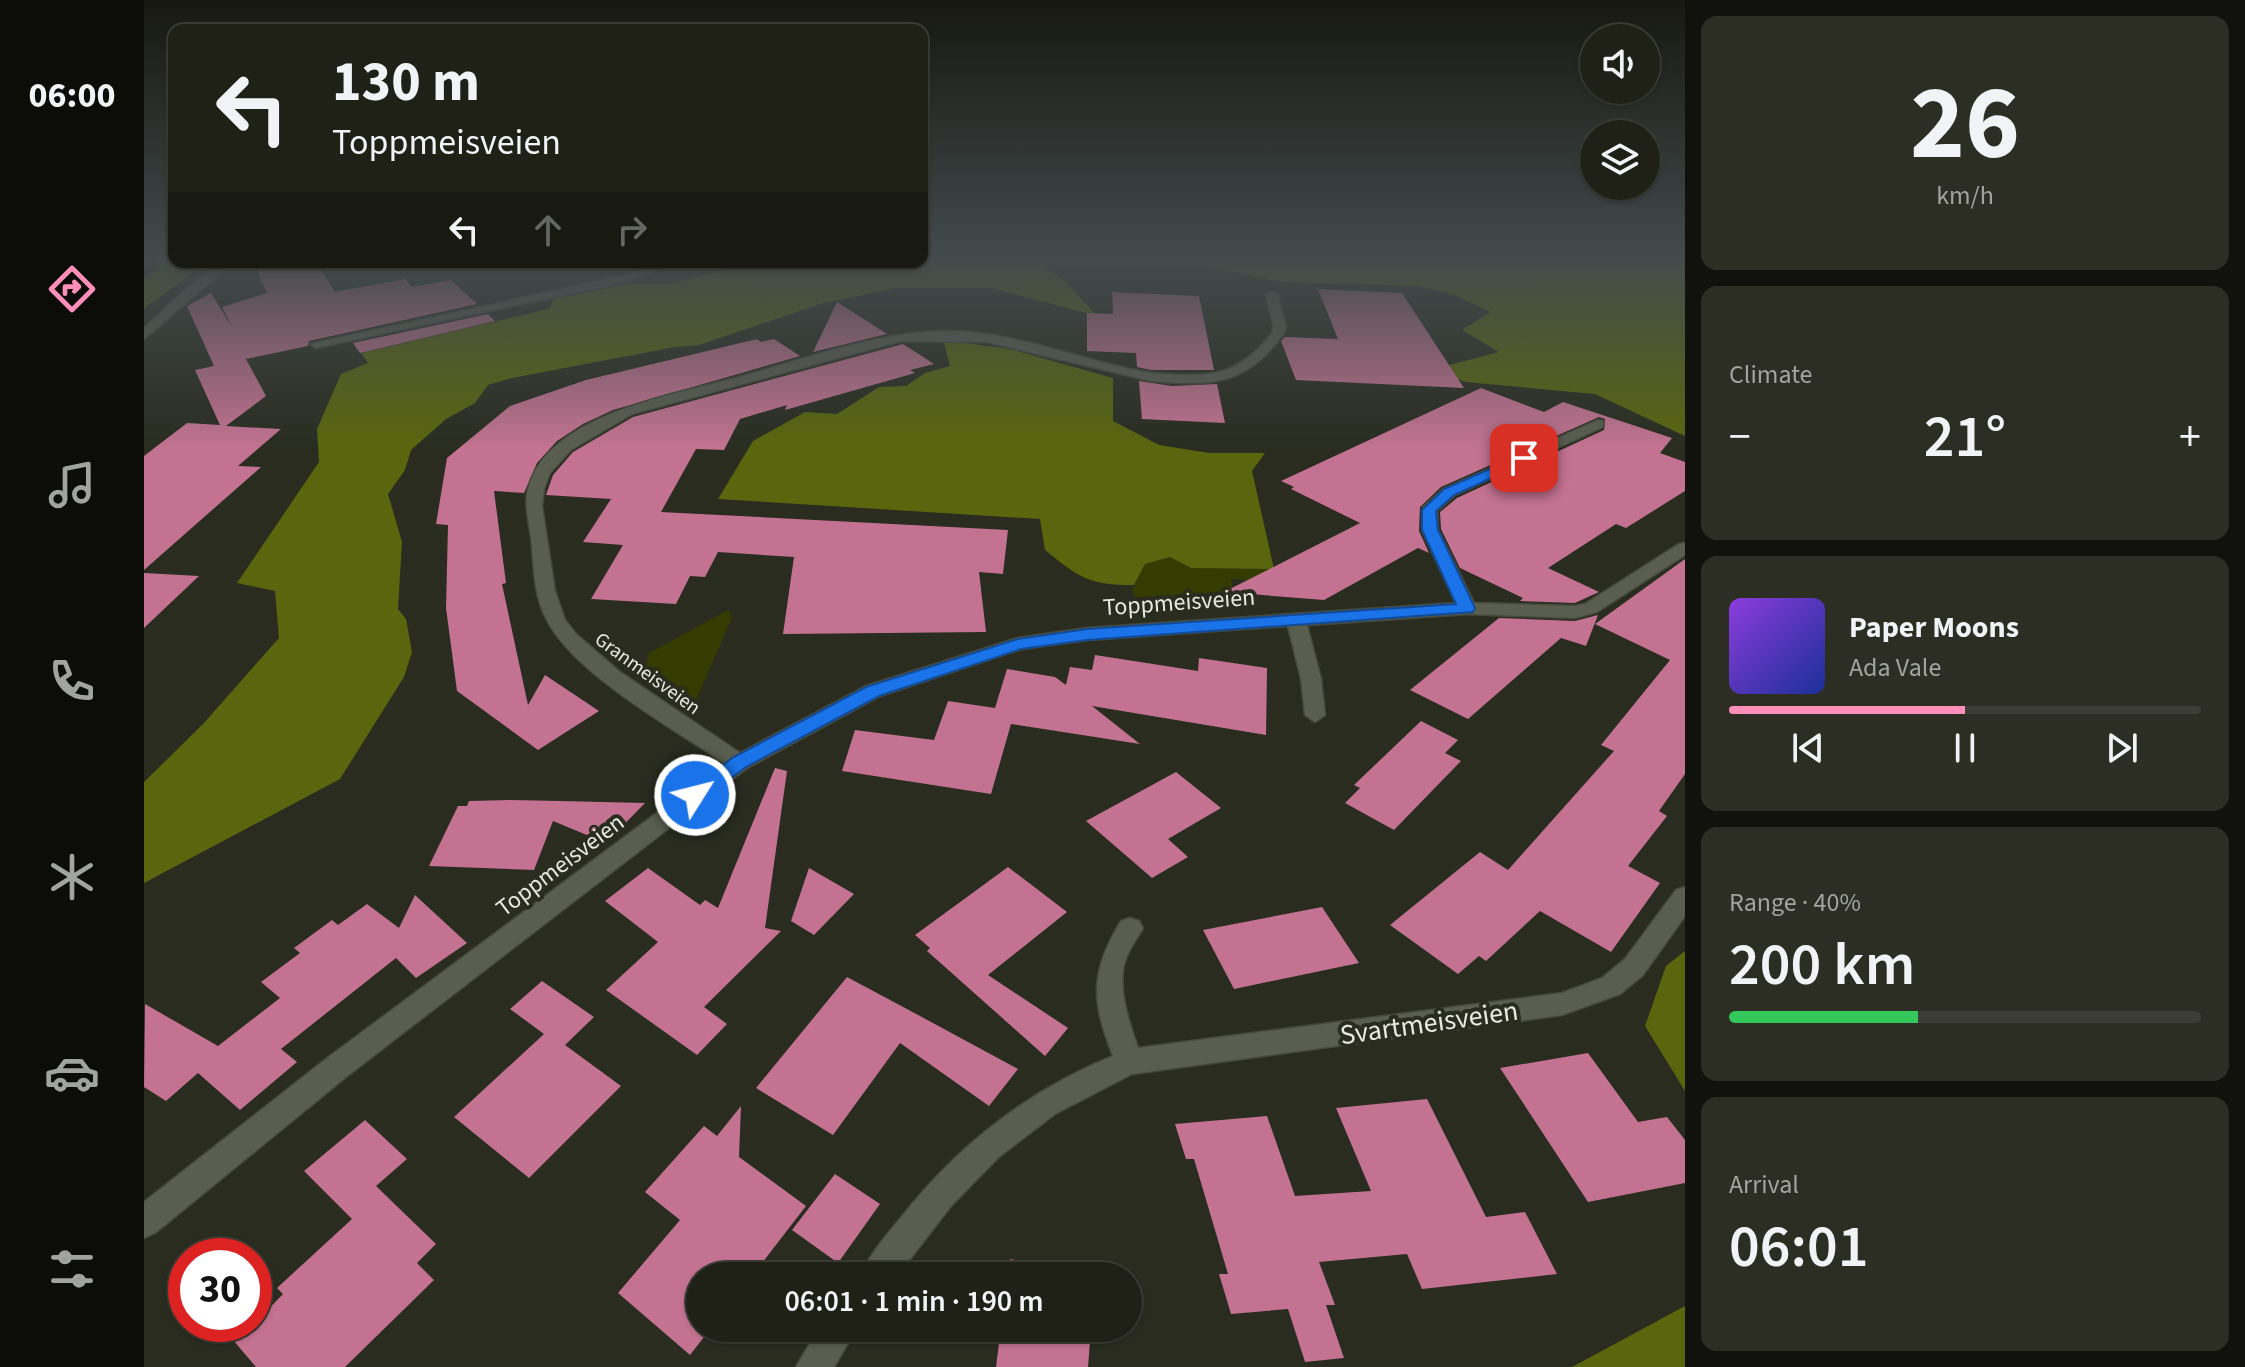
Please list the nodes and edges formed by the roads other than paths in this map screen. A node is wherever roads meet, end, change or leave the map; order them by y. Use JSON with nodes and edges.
{"nodes":[{"id":1,"x":422,"y":322,"type":"edge"},
{"id":2,"x":1278,"y":322,"type":"edge"},
{"id":3,"x":316,"y":344,"type":"dead end"},
{"id":4,"x":1598,"y":424,"type":"dead end"},
{"id":5,"x":1685,"y":548,"type":"edge"},
{"id":6,"x":1467,"y":608,"type":"junction"},
{"id":7,"x":1296,"y":619,"type":"junction"},
{"id":8,"x":1315,"y":715,"type":"dead end"},
{"id":9,"x":739,"y":763,"type":"junction"},
{"id":10,"x":1685,"y":897,"type":"edge"},
{"id":11,"x":1130,"y":928,"type":"dead end"},
{"id":12,"x":1130,"y":1062,"type":"junction"},
{"id":13,"x":144,"y":1222,"type":"edge"},
{"id":14,"x":887,"y":1262,"type":"edge"},
{"id":15,"x":830,"y":1342,"type":"edge"},
{"id":16,"x":813,"y":1367,"type":"edge"}],
"edges":[{"from":1,"to":3,"type":"street"},
{"from":2,"to":9,"type":"street","name":"Granmeisveien"},
{"from":4,"to":6,"type":"street"},
{"from":5,"to":6,"type":"street","name":"Toppmeisveien"},
{"from":6,"to":7,"type":"street","name":"Toppmeisveien"},
{"from":7,"to":8,"type":"street"},
{"from":7,"to":9,"type":"street","name":"Toppmeisveien"},
{"from":9,"to":13,"type":"street","name":"Toppmeisveien"},
{"from":10,"to":12,"type":"street","name":"Svartmeisveien"},
{"from":11,"to":12,"type":"street"},
{"from":12,"to":14,"type":"street","name":"Svartmeisveien"},
{"from":15,"to":16,"type":"street"}]}
